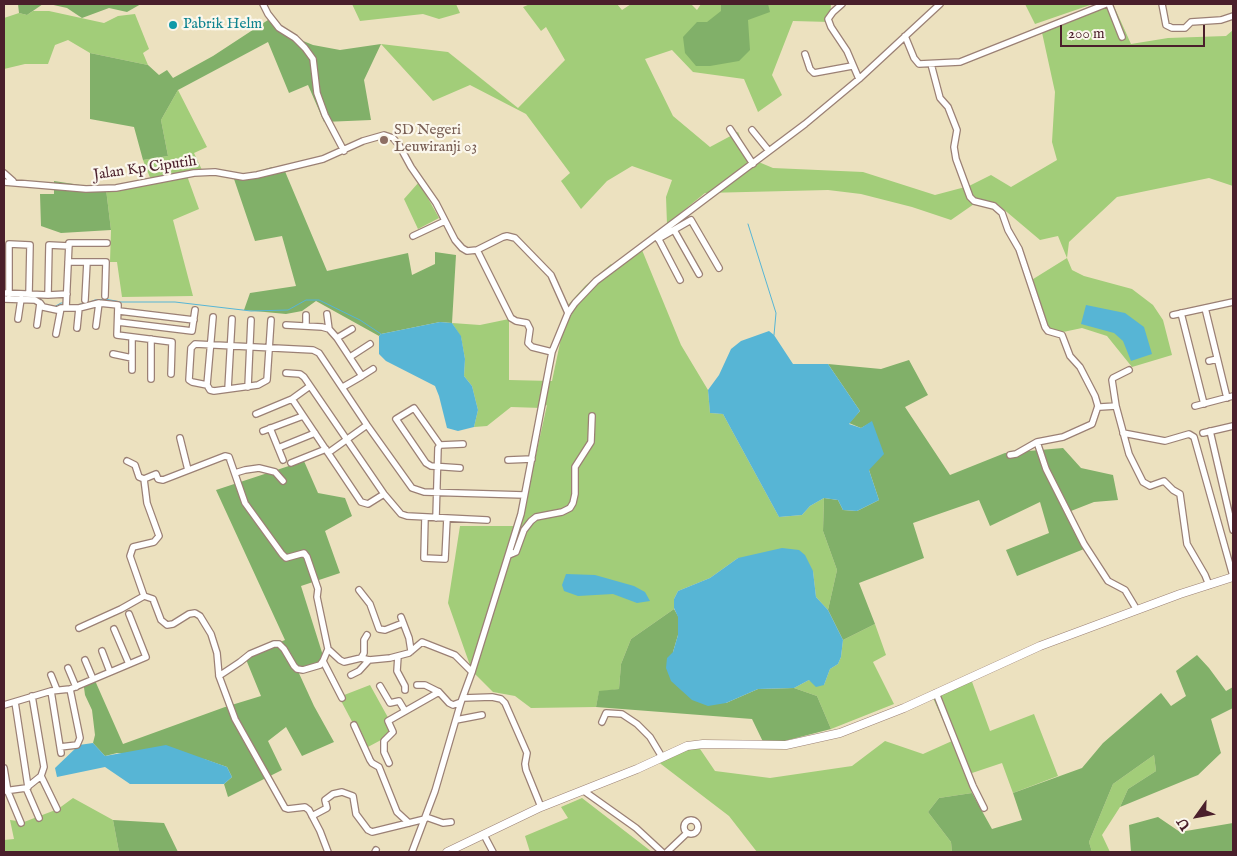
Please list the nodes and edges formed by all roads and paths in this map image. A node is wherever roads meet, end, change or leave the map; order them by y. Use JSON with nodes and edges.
{"nodes":[{"id":1,"x":264,"y":4,"type":"edge"},
{"id":2,"x":842,"y":4,"type":"edge"},
{"id":3,"x":940,"y":4,"type":"edge"},
{"id":4,"x":1108,"y":4,"type":"edge"},
{"id":5,"x":1162,"y":4,"type":"edge"},
{"id":6,"x":1233,"y":16,"type":"edge"},
{"id":7,"x":905,"y":36,"type":"junction"},
{"id":8,"x":1122,"y":36,"type":"dead end"},
{"id":9,"x":805,"y":54,"type":"dead end"},
{"id":10,"x":930,"y":64,"type":"junction"},
{"id":11,"x":852,"y":66,"type":"junction"},
{"id":12,"x":859,"y":79,"type":"junction"},
{"id":13,"x":730,"y":130,"type":"dead end"},
{"id":14,"x":752,"y":130,"type":"dead end"},
{"id":15,"x":344,"y":150,"type":"junction"},
{"id":16,"x":769,"y":151,"type":"junction"},
{"id":17,"x":753,"y":164,"type":"junction"},
{"id":18,"x":4,"y":173,"type":"edge"},
{"id":19,"x":13,"y":181,"type":"junction"},
{"id":20,"x":4,"y":182,"type":"edge"},
{"id":21,"x":445,"y":221,"type":"junction"},
{"id":22,"x":674,"y":230,"type":"junction"},
{"id":23,"x":413,"y":236,"type":"dead end"},
{"id":24,"x":658,"y":237,"type":"junction"},
{"id":25,"x":106,"y":242,"type":"dead end"},
{"id":26,"x":69,"y":246,"type":"junction"},
{"id":27,"x":477,"y":250,"type":"junction"},
{"id":28,"x":68,"y":262,"type":"junction"},
{"id":29,"x":87,"y":262,"type":"junction"},
{"id":30,"x":719,"y":268,"type":"dead end"},
{"id":31,"x":699,"y":274,"type":"dead end"},
{"id":32,"x":680,"y":280,"type":"dead end"},
{"id":33,"x":7,"y":293,"type":"edge"},
{"id":34,"x":29,"y":294,"type":"junction"},
{"id":35,"x":67,"y":294,"type":"junction"},
{"id":36,"x":48,"y":295,"type":"junction"},
{"id":37,"x":105,"y":296,"type":"dead end"},
{"id":38,"x":4,"y":299,"type":"edge"},
{"id":39,"x":21,"y":299,"type":"junction"},
{"id":40,"x":85,"y":300,"type":"dead end"},
{"id":41,"x":99,"y":302,"type":"junction"},
{"id":42,"x":1233,"y":302,"type":"edge"},
{"id":43,"x":40,"y":303,"type":"junction"},
{"id":44,"x":64,"y":306,"type":"junction"},
{"id":45,"x":79,"y":308,"type":"junction"},
{"id":46,"x":1205,"y":308,"type":"junction"},
{"id":47,"x":195,"y":310,"type":"dead end"},
{"id":48,"x":119,"y":311,"type":"junction"},
{"id":49,"x":327,"y":314,"type":"dead end"},
{"id":50,"x":568,"y":314,"type":"junction"},
{"id":51,"x":1181,"y":314,"type":"junction"},
{"id":52,"x":306,"y":315,"type":"dead end"},
{"id":53,"x":1173,"y":316,"type":"dead end"},
{"id":54,"x":212,"y":318,"type":"dead end"},
{"id":55,"x":18,"y":319,"type":"dead end"},
{"id":56,"x":232,"y":319,"type":"dead end"},
{"id":57,"x":194,"y":320,"type":"junction"},
{"id":58,"x":251,"y":320,"type":"dead end"},
{"id":59,"x":271,"y":320,"type":"dead end"},
{"id":60,"x":118,"y":322,"type":"junction"},
{"id":61,"x":37,"y":325,"type":"dead end"},
{"id":62,"x":286,"y":325,"type":"dead end"},
{"id":63,"x":96,"y":326,"type":"dead end"},
{"id":64,"x":306,"y":326,"type":"junction"},
{"id":65,"x":77,"y":328,"type":"dead end"},
{"id":66,"x":329,"y":329,"type":"junction"},
{"id":67,"x":352,"y":329,"type":"dead end"},
{"id":68,"x":56,"y":334,"type":"dead end"},
{"id":69,"x":132,"y":337,"type":"junction"},
{"id":70,"x":337,"y":338,"type":"junction"},
{"id":71,"x":151,"y":339,"type":"junction"},
{"id":72,"x":210,"y":344,"type":"junction"},
{"id":73,"x":370,"y":344,"type":"dead end"},
{"id":74,"x":230,"y":346,"type":"junction"},
{"id":75,"x":249,"y":347,"type":"junction"},
{"id":76,"x":269,"y":347,"type":"junction"},
{"id":77,"x":552,"y":352,"type":"junction"},
{"id":78,"x":113,"y":354,"type":"dead end"},
{"id":79,"x":350,"y":357,"type":"junction"},
{"id":80,"x":132,"y":358,"type":"junction"},
{"id":81,"x":1217,"y":359,"type":"junction"},
{"id":82,"x":1209,"y":361,"type":"dead end"},
{"id":83,"x":373,"y":369,"type":"dead end"},
{"id":84,"x":132,"y":370,"type":"dead end"},
{"id":85,"x":1129,"y":370,"type":"dead end"},
{"id":86,"x":286,"y":373,"type":"dead end"},
{"id":87,"x":171,"y":374,"type":"dead end"},
{"id":88,"x":362,"y":376,"type":"junction"},
{"id":89,"x":151,"y":379,"type":"dead end"},
{"id":90,"x":207,"y":384,"type":"junction"},
{"id":91,"x":310,"y":386,"type":"junction"},
{"id":92,"x":248,"y":387,"type":"junction"},
{"id":93,"x":343,"y":387,"type":"junction"},
{"id":94,"x":228,"y":389,"type":"junction"},
{"id":95,"x":1230,"y":397,"type":"edge"},
{"id":96,"x":292,"y":399,"type":"junction"},
{"id":97,"x":1204,"y":404,"type":"junction"},
{"id":98,"x":1098,"y":406,"type":"junction"},
{"id":99,"x":1116,"y":406,"type":"junction"},
{"id":100,"x":1195,"y":406,"type":"dead end"},
{"id":101,"x":256,"y":414,"type":"dead end"},
{"id":102,"x":303,"y":416,"type":"junction"},
{"id":103,"x":592,"y":416,"type":"dead end"},
{"id":104,"x":367,"y":425,"type":"junction"},
{"id":105,"x":1233,"y":426,"type":"edge"},
{"id":106,"x":270,"y":428,"type":"junction"},
{"id":107,"x":263,"y":431,"type":"dead end"},
{"id":108,"x":1210,"y":431,"type":"junction"},
{"id":109,"x":1203,"y":433,"type":"dead end"},
{"id":110,"x":315,"y":434,"type":"junction"},
{"id":111,"x":1124,"y":434,"type":"junction"},
{"id":112,"x":180,"y":438,"type":"dead end"},
{"id":113,"x":347,"y":440,"type":"junction"},
{"id":114,"x":1037,"y":442,"type":"junction"},
{"id":115,"x":463,"y":444,"type":"dead end"},
{"id":116,"x":440,"y":445,"type":"junction"},
{"id":117,"x":278,"y":448,"type":"junction"},
{"id":118,"x":327,"y":451,"type":"junction"},
{"id":119,"x":1010,"y":455,"type":"dead end"},
{"id":120,"x":532,"y":459,"type":"junction"},
{"id":121,"x":283,"y":460,"type":"dead end"},
{"id":122,"x":508,"y":460,"type":"dead end"},
{"id":123,"x":127,"y":462,"type":"dead end"},
{"id":124,"x":291,"y":464,"type":"dead end"},
{"id":125,"x":437,"y":466,"type":"junction"},
{"id":126,"x":460,"y":468,"type":"dead end"},
{"id":127,"x":188,"y":470,"type":"junction"},
{"id":128,"x":235,"y":474,"type":"junction"},
{"id":129,"x":144,"y":479,"type":"junction"},
{"id":130,"x":283,"y":481,"type":"dead end"},
{"id":131,"x":437,"y":492,"type":"junction"},
{"id":132,"x":384,"y":494,"type":"junction"},
{"id":133,"x":524,"y":495,"type":"junction"},
{"id":134,"x":425,"y":517,"type":"junction"},
{"id":135,"x":436,"y":518,"type":"junction"},
{"id":136,"x":447,"y":518,"type":"junction"},
{"id":137,"x":487,"y":520,"type":"dead end"},
{"id":138,"x":1233,"y":530,"type":"edge"},
{"id":139,"x":509,"y":555,"type":"junction"},
{"id":140,"x":1233,"y":576,"type":"edge"},
{"id":141,"x":1209,"y":585,"type":"junction"},
{"id":142,"x":360,"y":590,"type":"dead end"},
{"id":143,"x":144,"y":596,"type":"junction"},
{"id":144,"x":1137,"y":610,"type":"junction"},
{"id":145,"x":129,"y":614,"type":"dead end"},
{"id":146,"x":401,"y":617,"type":"dead end"},
{"id":147,"x":403,"y":624,"type":"junction"},
{"id":148,"x":79,"y":628,"type":"dead end"},
{"id":149,"x":114,"y":629,"type":"dead end"},
{"id":150,"x":367,"y":635,"type":"dead end"},
{"id":151,"x":328,"y":649,"type":"junction"},
{"id":152,"x":102,"y":651,"type":"dead end"},
{"id":153,"x":411,"y":652,"type":"junction"},
{"id":154,"x":398,"y":656,"type":"junction"},
{"id":155,"x":362,"y":658,"type":"junction"},
{"id":156,"x":85,"y":660,"type":"dead end"},
{"id":157,"x":369,"y":660,"type":"junction"},
{"id":158,"x":323,"y":662,"type":"junction"},
{"id":159,"x":129,"y":664,"type":"junction"},
{"id":160,"x":68,"y":668,"type":"dead end"},
{"id":161,"x":110,"y":672,"type":"junction"},
{"id":162,"x":472,"y":672,"type":"junction"},
{"id":163,"x":51,"y":675,"type":"dead end"},
{"id":164,"x":351,"y":675,"type":"dead end"},
{"id":165,"x":218,"y":676,"type":"junction"},
{"id":166,"x":93,"y":679,"type":"junction"},
{"id":167,"x":417,"y":685,"type":"dead end"},
{"id":168,"x":380,"y":686,"type":"dead end"},
{"id":169,"x":73,"y":688,"type":"junction"},
{"id":170,"x":405,"y":690,"type":"dead end"},
{"id":171,"x":54,"y":691,"type":"junction"},
{"id":172,"x":439,"y":692,"type":"junction"},
{"id":173,"x":936,"y":692,"type":"junction"},
{"id":174,"x":32,"y":696,"type":"junction"},
{"id":175,"x":342,"y":698,"type":"dead end"},
{"id":176,"x":462,"y":700,"type":"junction"},
{"id":177,"x":15,"y":702,"type":"junction"},
{"id":178,"x":4,"y":705,"type":"edge"},
{"id":179,"x":404,"y":711,"type":"junction"},
{"id":180,"x":482,"y":716,"type":"dead end"},
{"id":181,"x":456,"y":720,"type":"junction"},
{"id":182,"x":602,"y":722,"type":"dead end"},
{"id":183,"x":354,"y":725,"type":"dead end"},
{"id":184,"x":662,"y":757,"type":"junction"},
{"id":185,"x":389,"y":763,"type":"dead end"},
{"id":186,"x":4,"y":768,"type":"edge"},
{"id":187,"x":41,"y":776,"type":"junction"},
{"id":188,"x":27,"y":788,"type":"junction"},
{"id":189,"x":584,"y":791,"type":"junction"},
{"id":190,"x":6,"y":792,"type":"edge"},
{"id":191,"x":541,"y":807,"type":"junction"},
{"id":192,"x":984,"y":808,"type":"dead end"},
{"id":193,"x":56,"y":809,"type":"dead end"},
{"id":194,"x":312,"y":816,"type":"junction"},
{"id":195,"x":39,"y":818,"type":"dead end"},
{"id":196,"x":425,"y":818,"type":"junction"},
{"id":197,"x":451,"y":822,"type":"dead end"},
{"id":198,"x":409,"y":823,"type":"junction"},
{"id":199,"x":21,"y":824,"type":"dead end"},
{"id":200,"x":687,"y":833,"type":"dead end"},
{"id":201,"x":484,"y":835,"type":"junction"},
{"id":202,"x":458,"y":850,"type":"edge"},
{"id":203,"x":328,"y":852,"type":"edge"},
{"id":204,"x":412,"y":852,"type":"edge"},
{"id":205,"x":447,"y":852,"type":"edge"},
{"id":206,"x":493,"y":852,"type":"edge"},
{"id":207,"x":662,"y":852,"type":"edge"},
{"id":208,"x":668,"y":852,"type":"edge"}],
"edges":[{"from":1,"to":15,"type":"street"},
{"from":2,"to":11,"type":"street"},
{"from":3,"to":7,"type":"street"},
{"from":4,"to":8,"type":"street"},
{"from":4,"to":10,"type":"street"},
{"from":5,"to":6,"type":"street"},
{"from":7,"to":10,"type":"street"},
{"from":7,"to":12,"type":"street"},
{"from":9,"to":11,"type":"street"},
{"from":10,"to":98,"type":"street"},
{"from":11,"to":12,"type":"street"},
{"from":12,"to":16,"type":"street"},
{"from":13,"to":17,"type":"street"},
{"from":14,"to":16,"type":"street"},
{"from":15,"to":19,"type":"street","name":"Jalan Kp Ciputih"},
{"from":15,"to":21,"type":"street","name":"Jalan Kp Ciputih"},
{"from":16,"to":17,"type":"street"},
{"from":17,"to":24,"type":"street"},
{"from":18,"to":19,"type":"street"},
{"from":19,"to":20,"type":"street","name":"Jalan Kp Ciputih"},
{"from":21,"to":23,"type":"street"},
{"from":21,"to":27,"type":"street","name":"Jalan Kp Ciputih"},
{"from":22,"to":24,"type":"street"},
{"from":22,"to":30,"type":"street"},
{"from":22,"to":31,"type":"street"},
{"from":24,"to":32,"type":"street"},
{"from":24,"to":50,"type":"street"},
{"from":25,"to":26,"type":"street"},
{"from":26,"to":28,"type":"street"},
{"from":26,"to":36,"type":"street"},
{"from":27,"to":50,"type":"street"},
{"from":27,"to":77,"type":"street"},
{"from":28,"to":29,"type":"street"},
{"from":28,"to":35,"type":"street"},
{"from":29,"to":37,"type":"street"},
{"from":29,"to":40,"type":"street"},
{"from":33,"to":34,"type":"street"},
{"from":33,"to":34,"type":"street"},
{"from":34,"to":36,"type":"street"},
{"from":35,"to":36,"type":"street"},
{"from":35,"to":44,"type":"street"},
{"from":38,"to":39,"type":"street"},
{"from":39,"to":43,"type":"street"},
{"from":39,"to":55,"type":"street"},
{"from":41,"to":45,"type":"street"},
{"from":41,"to":48,"type":"street"},
{"from":41,"to":63,"type":"street"},
{"from":42,"to":46,"type":"street"},
{"from":43,"to":44,"type":"street"},
{"from":43,"to":61,"type":"street"},
{"from":44,"to":45,"type":"street"},
{"from":44,"to":68,"type":"street"},
{"from":45,"to":65,"type":"street"},
{"from":46,"to":51,"type":"street"},
{"from":46,"to":81,"type":"street"},
{"from":47,"to":57,"type":"street"},
{"from":48,"to":57,"type":"street"},
{"from":48,"to":60,"type":"street"},
{"from":49,"to":66,"type":"street"},
{"from":50,"to":77,"type":"street"},
{"from":51,"to":53,"type":"street"},
{"from":51,"to":97,"type":"street"},
{"from":52,"to":64,"type":"street"},
{"from":54,"to":72,"type":"street"},
{"from":56,"to":74,"type":"street"},
{"from":57,"to":60,"type":"street"},
{"from":58,"to":75,"type":"street"},
{"from":59,"to":76,"type":"street"},
{"from":60,"to":69,"type":"street"},
{"from":62,"to":64,"type":"street"},
{"from":64,"to":66,"type":"street"},
{"from":66,"to":70,"type":"street"},
{"from":67,"to":70,"type":"street"},
{"from":69,"to":71,"type":"street"},
{"from":69,"to":80,"type":"street"},
{"from":70,"to":79,"type":"street"},
{"from":71,"to":87,"type":"street"},
{"from":71,"to":89,"type":"street"},
{"from":72,"to":74,"type":"street"},
{"from":72,"to":90,"type":"street"},
{"from":72,"to":90,"type":"street"},
{"from":73,"to":79,"type":"street"},
{"from":74,"to":75,"type":"street"},
{"from":74,"to":94,"type":"street"},
{"from":75,"to":76,"type":"street"},
{"from":75,"to":92,"type":"street"},
{"from":76,"to":92,"type":"street"},
{"from":76,"to":93,"type":"street"},
{"from":77,"to":120,"type":"street"},
{"from":78,"to":80,"type":"street"},
{"from":79,"to":88,"type":"street"},
{"from":80,"to":84,"type":"street"},
{"from":81,"to":82,"type":"street"},
{"from":81,"to":95,"type":"street"},
{"from":83,"to":88,"type":"street"},
{"from":85,"to":99,"type":"street"},
{"from":86,"to":91,"type":"street"},
{"from":88,"to":93,"type":"street"},
{"from":90,"to":94,"type":"street"},
{"from":91,"to":96,"type":"street"},
{"from":91,"to":113,"type":"street"},
{"from":92,"to":94,"type":"street"},
{"from":93,"to":104,"type":"street"},
{"from":95,"to":97,"type":"street"},
{"from":96,"to":101,"type":"street"},
{"from":96,"to":102,"type":"street"},
{"from":97,"to":100,"type":"street"},
{"from":98,"to":99,"type":"street"},
{"from":98,"to":114,"type":"street"},
{"from":99,"to":111,"type":"street"},
{"from":102,"to":106,"type":"street"},
{"from":102,"to":110,"type":"street"},
{"from":103,"to":139,"type":"street"},
{"from":104,"to":113,"type":"street"},
{"from":104,"to":131,"type":"street"},
{"from":105,"to":108,"type":"street"},
{"from":106,"to":107,"type":"street"},
{"from":106,"to":117,"type":"street"},
{"from":108,"to":109,"type":"street"},
{"from":108,"to":138,"type":"street"},
{"from":110,"to":117,"type":"street"},
{"from":110,"to":118,"type":"street"},
{"from":111,"to":140,"type":"street"},
{"from":111,"to":141,"type":"street"},
{"from":112,"to":127,"type":"street"},
{"from":113,"to":118,"type":"street"},
{"from":113,"to":132,"type":"street"},
{"from":114,"to":119,"type":"street"},
{"from":114,"to":144,"type":"street"},
{"from":115,"to":116,"type":"street"},
{"from":116,"to":125,"type":"street"},
{"from":116,"to":125,"type":"street"},
{"from":117,"to":121,"type":"street"},
{"from":118,"to":124,"type":"street"},
{"from":118,"to":132,"type":"street"},
{"from":120,"to":122,"type":"street"},
{"from":120,"to":133,"type":"street"},
{"from":123,"to":129,"type":"street"},
{"from":125,"to":126,"type":"street"},
{"from":125,"to":131,"type":"street"},
{"from":127,"to":128,"type":"street"},
{"from":127,"to":129,"type":"street"},
{"from":128,"to":130,"type":"street"},
{"from":128,"to":151,"type":"street"},
{"from":129,"to":143,"type":"street"},
{"from":131,"to":133,"type":"street"},
{"from":131,"to":135,"type":"street"},
{"from":132,"to":134,"type":"street"},
{"from":133,"to":139,"type":"street"},
{"from":134,"to":135,"type":"street"},
{"from":134,"to":136,"type":"street"},
{"from":135,"to":136,"type":"street"},
{"from":136,"to":137,"type":"street"},
{"from":139,"to":162,"type":"street"},
{"from":140,"to":141,"type":"main road"},
{"from":141,"to":144,"type":"main road"},
{"from":142,"to":147,"type":"street"},
{"from":143,"to":148,"type":"street"},
{"from":143,"to":165,"type":"street"},
{"from":144,"to":173,"type":"main road"},
{"from":145,"to":159,"type":"street"},
{"from":146,"to":147,"type":"street"},
{"from":147,"to":153,"type":"street"},
{"from":149,"to":159,"type":"street"},
{"from":150,"to":155,"type":"street"},
{"from":151,"to":155,"type":"street"},
{"from":151,"to":158,"type":"street"},
{"from":152,"to":161,"type":"street"},
{"from":153,"to":154,"type":"street"},
{"from":153,"to":162,"type":"street"},
{"from":154,"to":157,"type":"street"},
{"from":154,"to":170,"type":"street"},
{"from":155,"to":157,"type":"street"},
{"from":156,"to":166,"type":"street"},
{"from":157,"to":164,"type":"street"},
{"from":158,"to":165,"type":"street"},
{"from":158,"to":175,"type":"street"},
{"from":159,"to":161,"type":"street"},
{"from":160,"to":169,"type":"street"},
{"from":161,"to":166,"type":"street"},
{"from":162,"to":176,"type":"street"},
{"from":163,"to":171,"type":"street"},
{"from":165,"to":194,"type":"street"},
{"from":166,"to":169,"type":"street"},
{"from":167,"to":172,"type":"street"},
{"from":168,"to":179,"type":"street"},
{"from":169,"to":171,"type":"street"},
{"from":169,"to":171,"type":"street"},
{"from":171,"to":174,"type":"street"},
{"from":172,"to":176,"type":"street"},
{"from":172,"to":179,"type":"street"},
{"from":173,"to":184,"type":"main road"},
{"from":173,"to":192,"type":"street"},
{"from":174,"to":177,"type":"street"},
{"from":174,"to":187,"type":"street"},
{"from":176,"to":181,"type":"street"},
{"from":176,"to":191,"type":"street"},
{"from":177,"to":178,"type":"street"},
{"from":177,"to":188,"type":"street"},
{"from":179,"to":185,"type":"street"},
{"from":180,"to":181,"type":"street"},
{"from":181,"to":196,"type":"street"},
{"from":182,"to":184,"type":"street"},
{"from":183,"to":198,"type":"street"},
{"from":184,"to":189,"type":"main road"},
{"from":186,"to":190,"type":"street"},
{"from":187,"to":188,"type":"street"},
{"from":187,"to":193,"type":"street"},
{"from":188,"to":190,"type":"street"},
{"from":188,"to":195,"type":"street"},
{"from":189,"to":191,"type":"main road"},
{"from":189,"to":207,"type":"street"},
{"from":190,"to":199,"type":"street"},
{"from":191,"to":201,"type":"main road"},
{"from":194,"to":198,"type":"street"},
{"from":194,"to":203,"type":"street"},
{"from":196,"to":197,"type":"street"},
{"from":196,"to":198,"type":"street"},
{"from":196,"to":204,"type":"street"},
{"from":200,"to":208,"type":"street"},
{"from":201,"to":202,"type":"main road"},
{"from":201,"to":206,"type":"street"},
{"from":202,"to":205,"type":"main road"}]}
